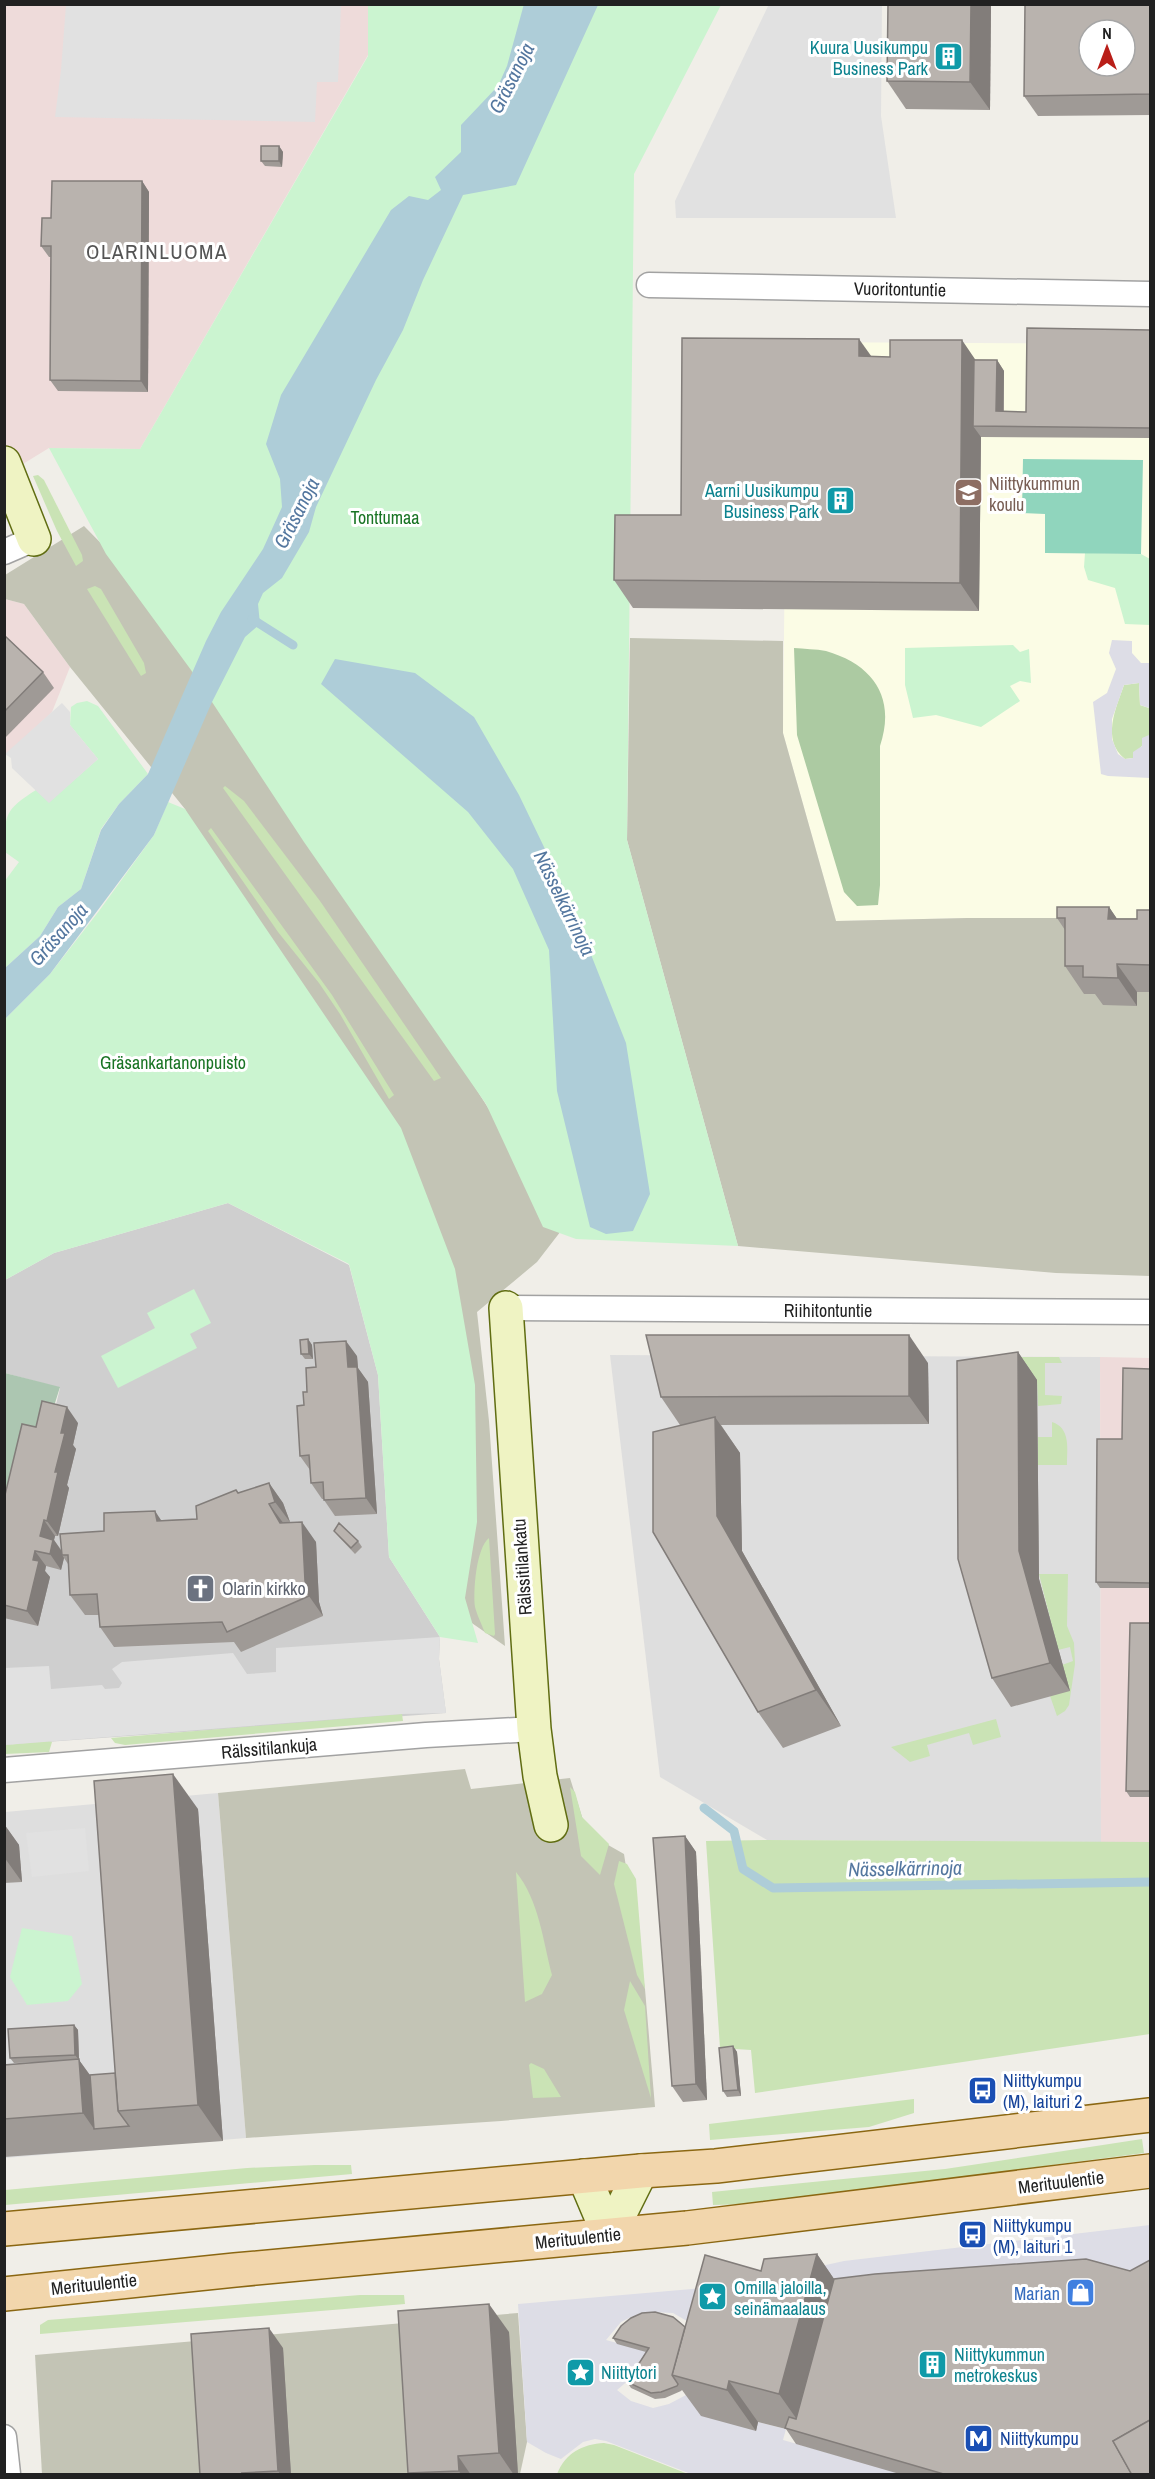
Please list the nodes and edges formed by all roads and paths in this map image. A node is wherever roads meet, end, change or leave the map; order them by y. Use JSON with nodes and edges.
{"nodes":[{"id":1,"x":649,"y":285,"type":"dead end"},
{"id":2,"x":1150,"y":294,"type":"edge"},
{"id":3,"x":4,"y":463,"type":"edge"},
{"id":4,"x":34,"y":539,"type":"joint"},
{"id":5,"x":4,"y":552,"type":"edge"},
{"id":6,"x":506,"y":1308,"type":"joint"},
{"id":7,"x":1150,"y":1312,"type":"edge"},
{"id":8,"x":534,"y":1729,"type":"junction"},
{"id":9,"x":4,"y":1770,"type":"edge"},
{"id":10,"x":551,"y":1825,"type":"dead end"},
{"id":11,"x":1150,"y":2115,"type":"edge"},
{"id":12,"x":641,"y":2171,"type":"junction"},
{"id":13,"x":1150,"y":2171,"type":"edge"},
{"id":14,"x":584,"y":2176,"type":"junction"},
{"id":15,"x":4,"y":2229,"type":"edge"},
{"id":16,"x":609,"y":2235,"type":"junction"},
{"id":17,"x":4,"y":2294,"type":"edge"},
{"id":18,"x":4,"y":2437,"type":"edge"},
{"id":19,"x":8,"y":2475,"type":"edge"}],
"edges":[{"from":1,"to":2,"type":"street","name":"Vuoritontuntie"},
{"from":3,"to":4,"type":"main road"},
{"from":4,"to":5,"type":"street"},
{"from":6,"to":7,"type":"street","name":"Riihitontuntie"},
{"from":6,"to":8,"type":"main road","name":"Rälssitilankatu"},
{"from":8,"to":9,"type":"street","name":"Rälssitilankuja"},
{"from":8,"to":10,"type":"main road","name":"Rälssitilankatu"},
{"from":11,"to":12,"type":"main road"},
{"from":12,"to":14,"type":"main road"},
{"from":12,"to":16,"type":"main road"},
{"from":13,"to":16,"type":"main road","name":"Merituulentie"},
{"from":14,"to":15,"type":"main road"},
{"from":14,"to":16,"type":"main road"},
{"from":16,"to":17,"type":"main road","name":"Merituulentie"},
{"from":18,"to":19,"type":"street"}]}
